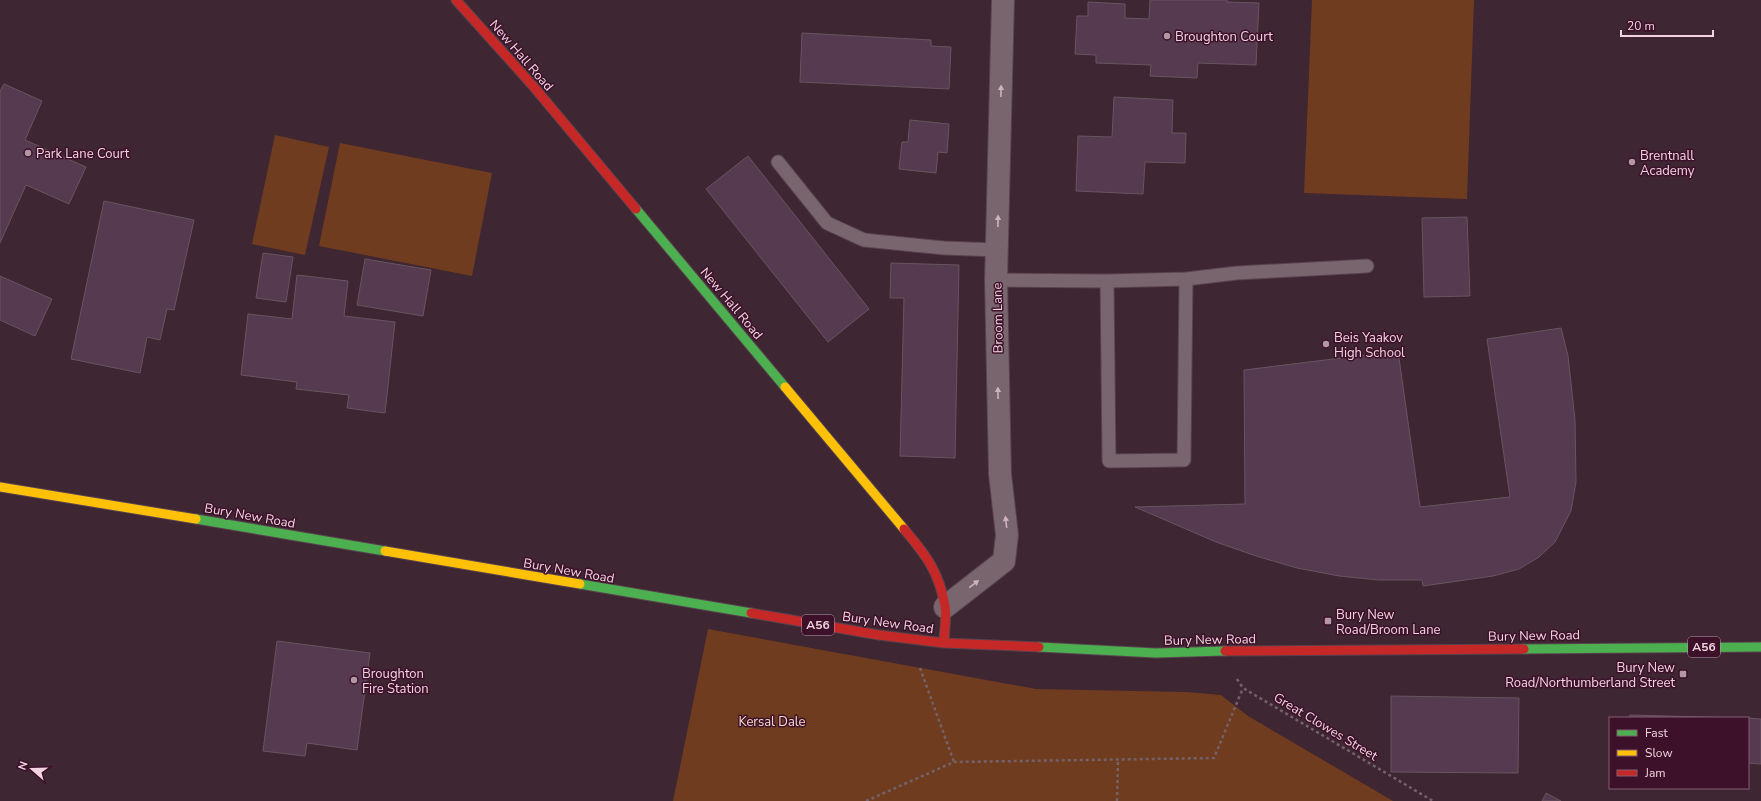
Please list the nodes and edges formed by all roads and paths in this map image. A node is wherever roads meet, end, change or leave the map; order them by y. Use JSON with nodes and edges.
{"nodes":[{"id":1,"x":456,"y":0,"type":"edge"},
{"id":2,"x":1003,"y":0,"type":"edge"},
{"id":3,"x":778,"y":162,"type":"dead end"},
{"id":4,"x":997,"y":250,"type":"junction"},
{"id":5,"x":1368,"y":266,"type":"dead end"},
{"id":6,"x":1186,"y":278,"type":"junction"},
{"id":7,"x":996,"y":280,"type":"junction"},
{"id":8,"x":1107,"y":281,"type":"junction"},
{"id":9,"x":0,"y":487,"type":"edge"},
{"id":10,"x":944,"y":607,"type":"junction"},
{"id":11,"x":914,"y":640,"type":"junction"},
{"id":12,"x":944,"y":643,"type":"junction"},
{"id":13,"x":1761,"y":647,"type":"edge"},
{"id":14,"x":1232,"y":651,"type":"junction"},
{"id":15,"x":1243,"y":688,"type":"junction"},
{"id":16,"x":1118,"y":760,"type":"junction"},
{"id":17,"x":954,"y":762,"type":"junction"},
{"id":18,"x":866,"y":801,"type":"edge"},
{"id":19,"x":1117,"y":801,"type":"edge"},
{"id":20,"x":1433,"y":801,"type":"edge"}],
"edges":[{"from":1,"to":10,"type":"main road","name":"New Hall Road"},
{"from":4,"to":2,"type":"street","name":"Broom Lane","one_way":true},
{"from":3,"to":4,"type":"lane"},
{"from":4,"to":7,"type":"street","name":"Broom Lane"},
{"from":5,"to":6,"type":"lane"},
{"from":6,"to":8,"type":"lane"},
{"from":6,"to":8,"type":"lane"},
{"from":7,"to":8,"type":"lane"},
{"from":10,"to":7,"type":"street","name":"Broom Lane","one_way":true},
{"from":9,"to":11,"type":"main road","name":"Bury New Road","number":"A56"},
{"from":10,"to":12,"type":"main road","name":"New Hall Road"},
{"from":11,"to":12,"type":"main road","name":"Bury New Road","number":"A56"},
{"from":11,"to":17,"type":"path"},
{"from":12,"to":14,"type":"main road","name":"Bury New Road","number":"A56"},
{"from":13,"to":14,"type":"main road","name":"Bury New Road","number":"A56"},
{"from":14,"to":15,"type":"path","name":"Great Clowes Street"},
{"from":15,"to":16,"type":"path"},
{"from":15,"to":20,"type":"path","name":"Great Clowes Street"},
{"from":16,"to":17,"type":"path"},
{"from":16,"to":19,"type":"path"},
{"from":17,"to":18,"type":"path"}]}
